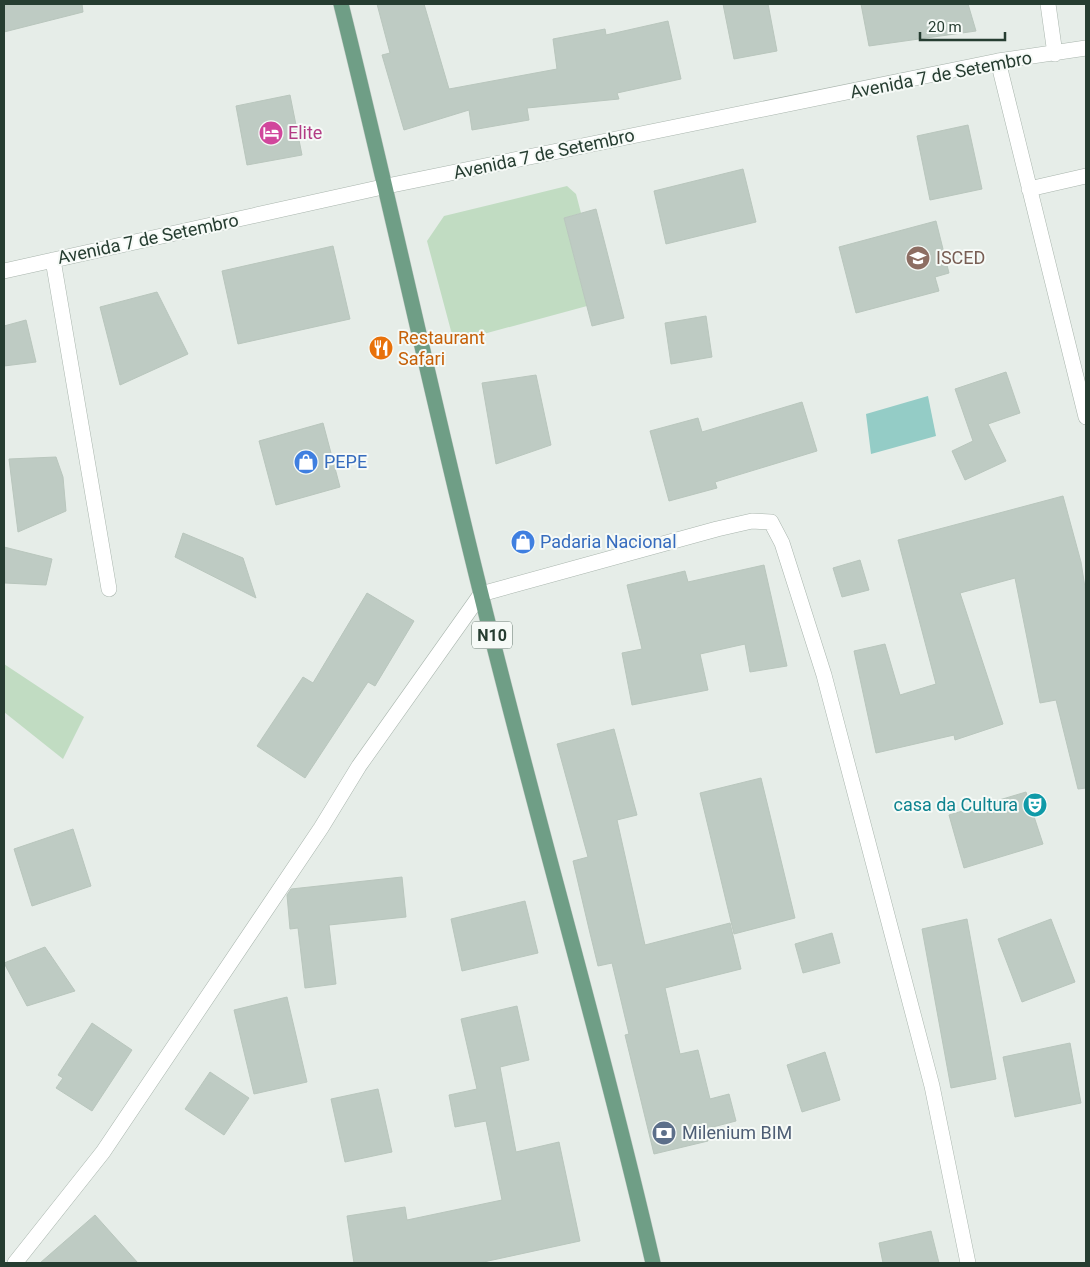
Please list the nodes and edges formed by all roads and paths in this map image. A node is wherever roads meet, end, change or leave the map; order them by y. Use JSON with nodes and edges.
{"nodes":[{"id":1,"x":341,"y":4,"type":"edge"},
{"id":2,"x":1048,"y":4,"type":"edge"},
{"id":3,"x":1086,"y":48,"type":"edge"},
{"id":4,"x":1055,"y":54,"type":"junction"},
{"id":5,"x":998,"y":62,"type":"junction"},
{"id":6,"x":1086,"y":176,"type":"edge"},
{"id":7,"x":386,"y":186,"type":"junction"},
{"id":8,"x":1029,"y":189,"type":"junction"},
{"id":9,"x":53,"y":260,"type":"junction"},
{"id":10,"x":4,"y":271,"type":"edge"},
{"id":11,"x":1086,"y":417,"type":"edge"},
{"id":12,"x":109,"y":589,"type":"dead end"},
{"id":13,"x":481,"y":594,"type":"junction"},
{"id":14,"x":15,"y":1263,"type":"edge"},
{"id":15,"x":653,"y":1263,"type":"edge"},
{"id":16,"x":968,"y":1263,"type":"edge"}],
"edges":[{"from":1,"to":7,"type":"main road","number":"N10"},
{"from":2,"to":4,"type":"street"},
{"from":3,"to":4,"type":"street","name":"Avenida 7 de Setembro"},
{"from":4,"to":5,"type":"street","name":"Avenida 7 de Setembro"},
{"from":5,"to":7,"type":"street","name":"Avenida 7 de Setembro"},
{"from":5,"to":8,"type":"street"},
{"from":6,"to":8,"type":"street"},
{"from":7,"to":9,"type":"street","name":"Avenida 7 de Setembro"},
{"from":7,"to":13,"type":"main road","number":"N10"},
{"from":8,"to":11,"type":"street"},
{"from":9,"to":10,"type":"street","name":"Avenida 7 de Setembro"},
{"from":9,"to":12,"type":"street"},
{"from":13,"to":14,"type":"street"},
{"from":13,"to":15,"type":"main road","number":"N10"},
{"from":13,"to":16,"type":"street"}]}
